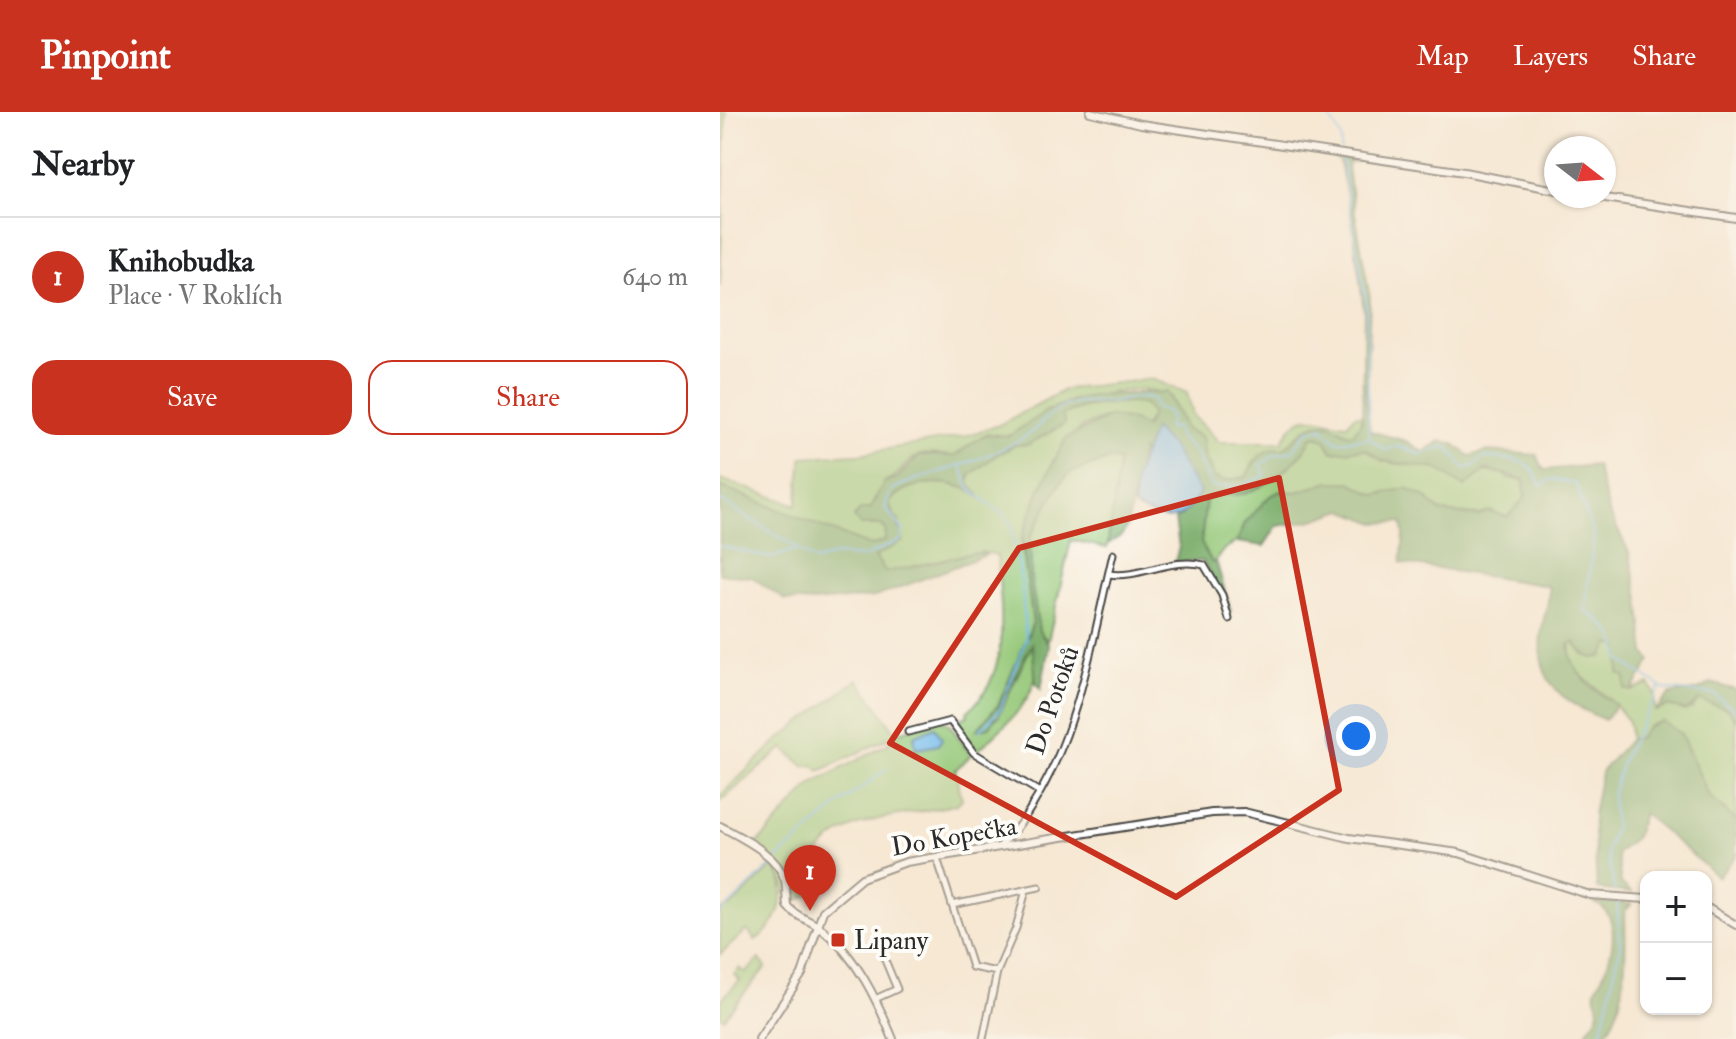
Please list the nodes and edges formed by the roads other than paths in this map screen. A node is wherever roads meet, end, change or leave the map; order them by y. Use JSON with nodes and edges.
{"nodes":[{"id":1,"x":1090,"y":112,"type":"edge"},
{"id":2,"x":1544,"y":188,"type":"edge"},
{"id":3,"x":1616,"y":200,"type":"edge"},
{"id":4,"x":1736,"y":218,"type":"edge"},
{"id":5,"x":1113,"y":554,"type":"dead end"},
{"id":6,"x":1109,"y":574,"type":"junction"},
{"id":7,"x":1229,"y":619,"type":"dead end"},
{"id":8,"x":908,"y":732,"type":"dead end"},
{"id":9,"x":1038,"y":791,"type":"junction"},
{"id":10,"x":720,"y":826,"type":"edge"},
{"id":11,"x":1000,"y":847,"type":"junction"},
{"id":12,"x":937,"y":858,"type":"junction"},
{"id":13,"x":1039,"y":887,"type":"dead end"},
{"id":14,"x":1026,"y":890,"type":"junction"},
{"id":15,"x":1640,"y":899,"type":"edge"},
{"id":16,"x":952,"y":905,"type":"junction"},
{"id":17,"x":1712,"y":911,"type":"edge"},
{"id":18,"x":816,"y":925,"type":"junction"},
{"id":19,"x":1736,"y":925,"type":"edge"},
{"id":20,"x":885,"y":960,"type":"dead end"},
{"id":21,"x":997,"y":972,"type":"junction"},
{"id":22,"x":875,"y":999,"type":"junction"},
{"id":23,"x":759,"y":1039,"type":"edge"},
{"id":24,"x":893,"y":1039,"type":"edge"},
{"id":25,"x":983,"y":1039,"type":"edge"}],
"edges":[{"from":1,"to":2,"type":"street"},
{"from":3,"to":4,"type":"street"},
{"from":5,"to":6,"type":"street","name":"Do Potoků"},
{"from":6,"to":7,"type":"street"},
{"from":6,"to":9,"type":"street","name":"Do Potoků"},
{"from":8,"to":9,"type":"street"},
{"from":9,"to":11,"type":"street","name":"Do Potoků"},
{"from":10,"to":18,"type":"street"},
{"from":11,"to":12,"type":"street","name":"Do Kopečka"},
{"from":11,"to":15,"type":"street","name":"Do Kopečka"},
{"from":12,"to":16,"type":"street"},
{"from":12,"to":18,"type":"street","name":"Do Kopečka"},
{"from":13,"to":14,"type":"street"},
{"from":14,"to":16,"type":"street"},
{"from":14,"to":21,"type":"street"},
{"from":16,"to":21,"type":"street"},
{"from":17,"to":19,"type":"street"},
{"from":18,"to":22,"type":"street"},
{"from":18,"to":23,"type":"street","name":"Do Kopečka"},
{"from":20,"to":22,"type":"street"},
{"from":21,"to":25,"type":"street"},
{"from":22,"to":24,"type":"street"}]}
